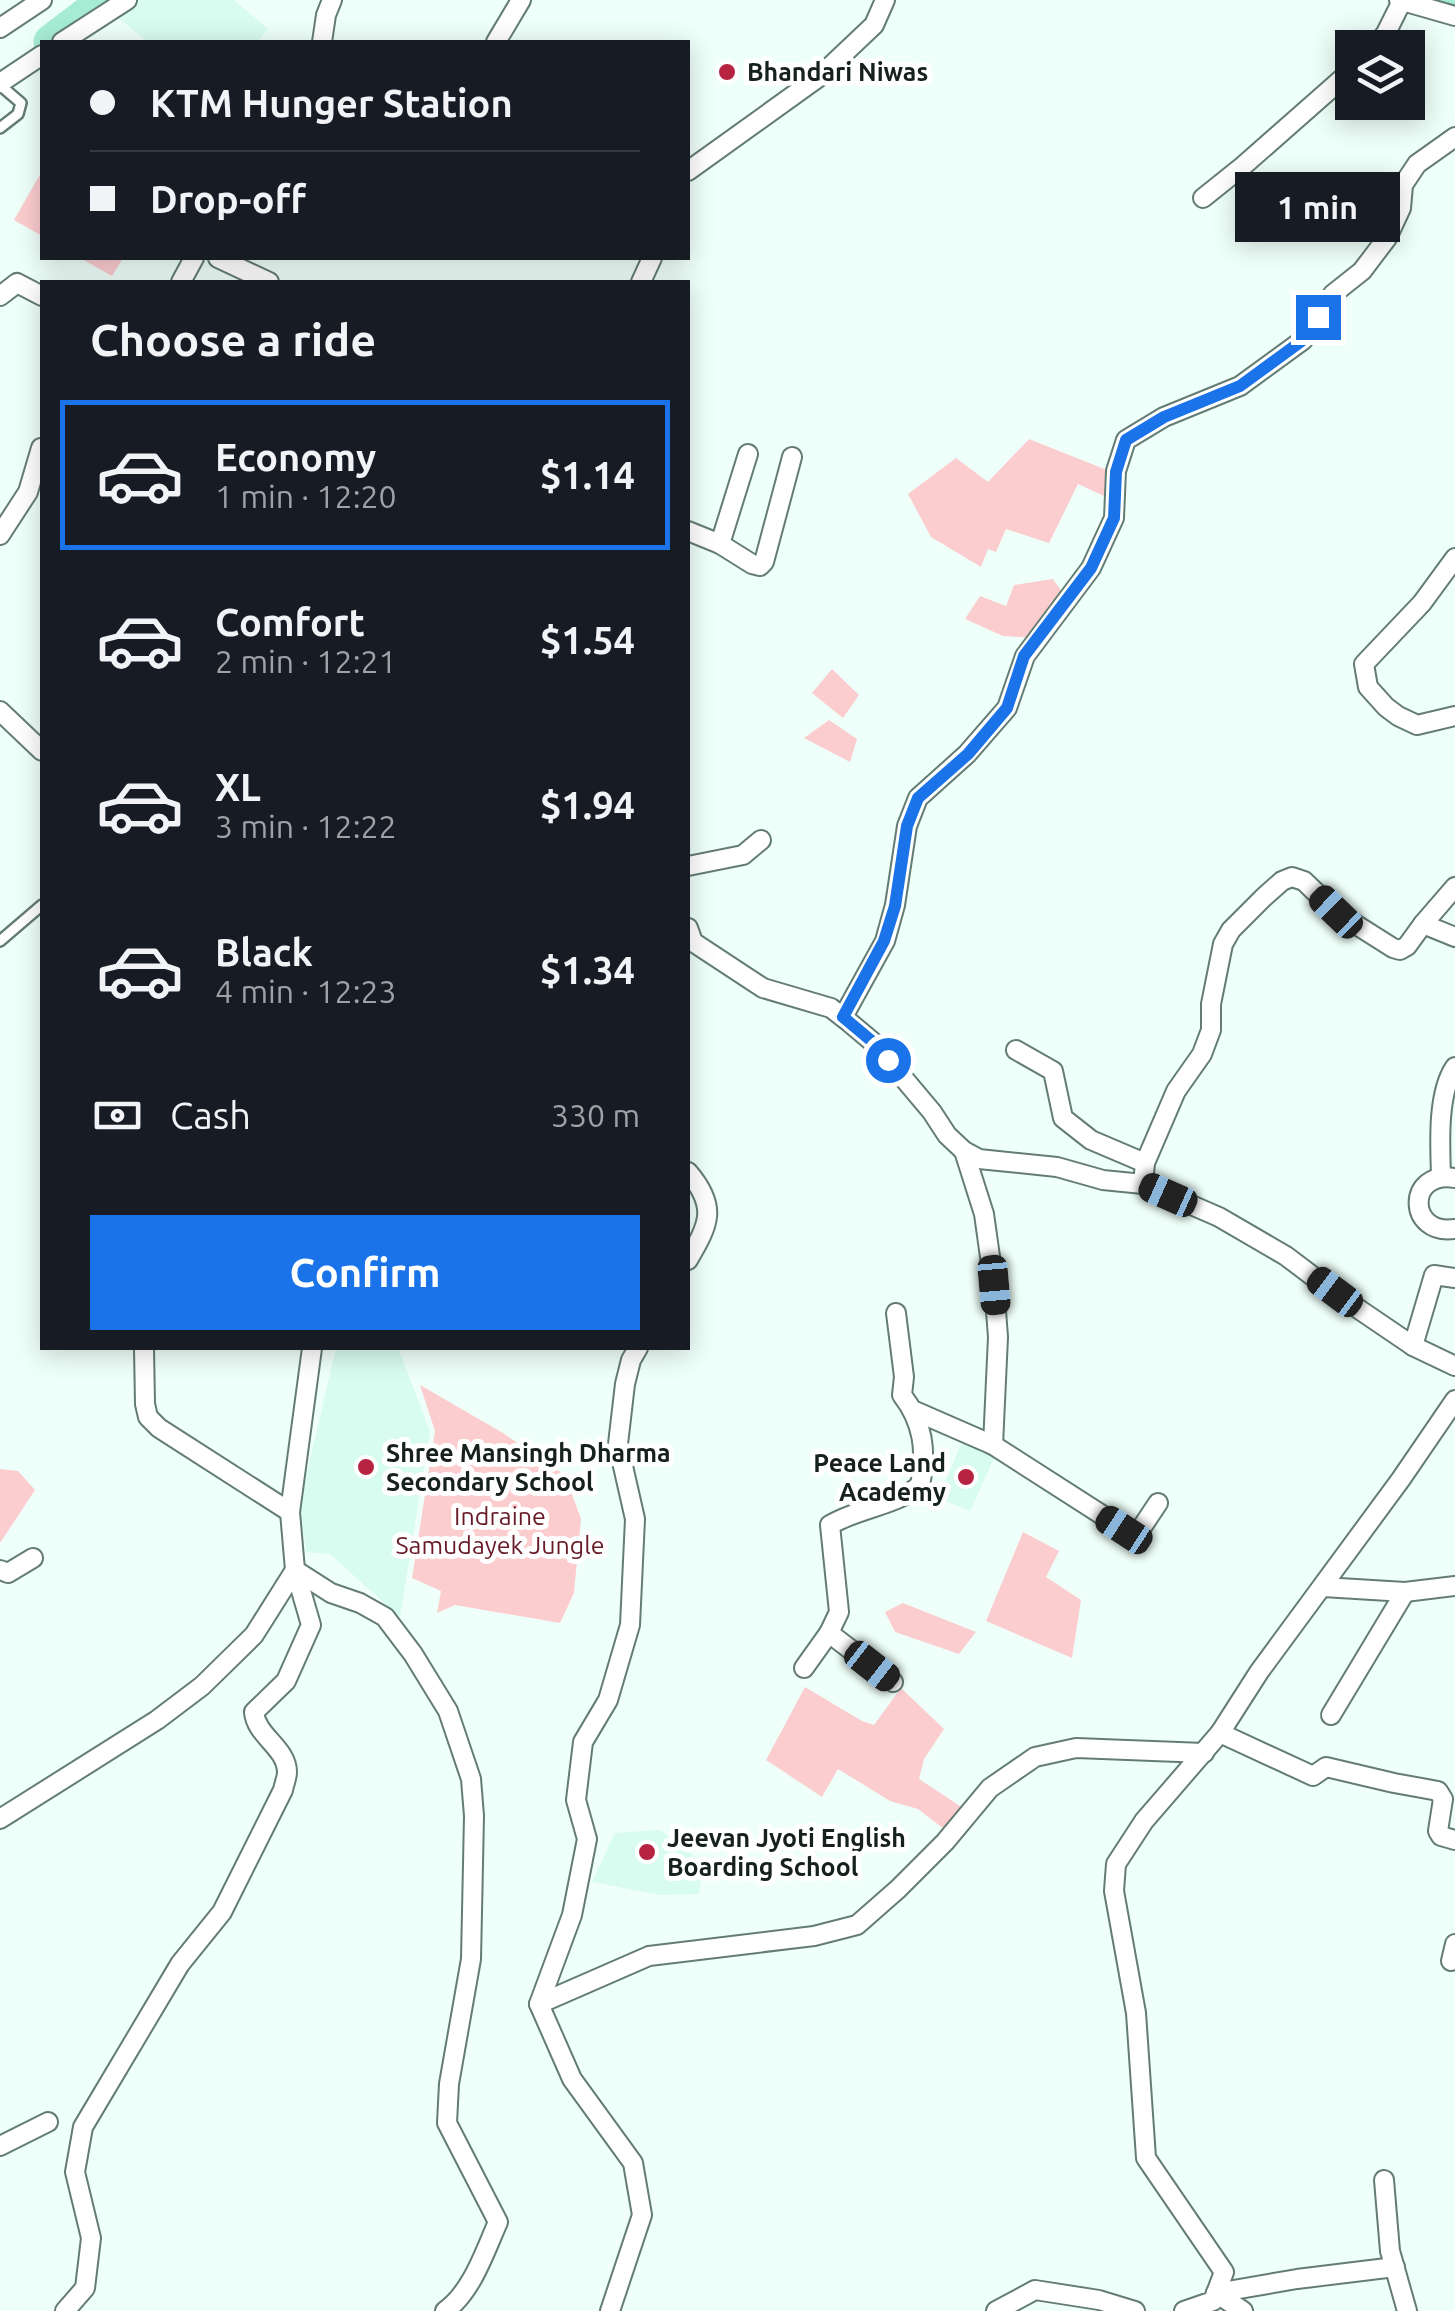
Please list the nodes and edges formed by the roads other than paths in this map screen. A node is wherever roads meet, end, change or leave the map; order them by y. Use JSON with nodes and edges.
{"nodes":[{"id":1,"x":42,"y":0,"type":"edge"},
{"id":2,"x":127,"y":0,"type":"edge"},
{"id":3,"x":332,"y":0,"type":"edge"},
{"id":4,"x":521,"y":0,"type":"edge"},
{"id":5,"x":885,"y":0,"type":"edge"},
{"id":6,"x":1401,"y":1,"type":"edge"},
{"id":7,"x":1455,"y":16,"type":"edge"},
{"id":8,"x":0,"y":28,"type":"edge"},
{"id":9,"x":1387,"y":30,"type":"edge"},
{"id":10,"x":65,"y":40,"type":"edge"},
{"id":11,"x":322,"y":40,"type":"edge"},
{"id":12,"x":497,"y":40,"type":"edge"},
{"id":13,"x":40,"y":56,"type":"edge"},
{"id":14,"x":0,"y":84,"type":"edge"},
{"id":15,"x":1335,"y":85,"type":"edge"},
{"id":16,"x":0,"y":128,"type":"edge"},
{"id":17,"x":1455,"y":137,"type":"edge"},
{"id":18,"x":690,"y":168,"type":"edge"},
{"id":19,"x":1202,"y":198,"type":"dead end"},
{"id":20,"x":222,"y":260,"type":"edge"},
{"id":21,"x":265,"y":280,"type":"edge"},
{"id":22,"x":40,"y":295,"type":"edge"},
{"id":23,"x":0,"y":296,"type":"edge"},
{"id":24,"x":40,"y":453,"type":"edge"},
{"id":25,"x":748,"y":454,"type":"dead end"},
{"id":26,"x":792,"y":458,"type":"dead end"},
{"id":27,"x":690,"y":532,"type":"edge"},
{"id":28,"x":0,"y":535,"type":"edge"},
{"id":29,"x":720,"y":544,"type":"junction"},
{"id":30,"x":1455,"y":558,"type":"edge"},
{"id":31,"x":0,"y":711,"type":"edge"},
{"id":32,"x":1455,"y":716,"type":"edge"},
{"id":33,"x":40,"y":749,"type":"edge"},
{"id":34,"x":761,"y":840,"type":"dead end"},
{"id":35,"x":690,"y":866,"type":"edge"},
{"id":36,"x":1455,"y":887,"type":"edge"},
{"id":37,"x":40,"y":907,"type":"edge"},
{"id":38,"x":1423,"y":924,"type":"junction"},
{"id":39,"x":1455,"y":937,"type":"edge"},
{"id":40,"x":690,"y":941,"type":"edge"},
{"id":41,"x":0,"y":942,"type":"edge"},
{"id":42,"x":843,"y":1017,"type":"junction"},
{"id":43,"x":1016,"y":1050,"type":"dead end"},
{"id":44,"x":1455,"y":1067,"type":"edge"},
{"id":45,"x":964,"y":1151,"type":"junction"},
{"id":46,"x":1145,"y":1163,"type":"junction"},
{"id":47,"x":690,"y":1174,"type":"edge"},
{"id":48,"x":1448,"y":1176,"type":"edge"},
{"id":49,"x":1143,"y":1184,"type":"junction"},
{"id":50,"x":1455,"y":1228,"type":"edge"},
{"id":51,"x":690,"y":1256,"type":"edge"},
{"id":52,"x":1455,"y":1278,"type":"edge"},
{"id":53,"x":896,"y":1314,"type":"dead end"},
{"id":54,"x":1413,"y":1346,"type":"junction"},
{"id":55,"x":144,"y":1350,"type":"edge"},
{"id":56,"x":312,"y":1350,"type":"edge"},
{"id":57,"x":637,"y":1350,"type":"edge"},
{"id":58,"x":1455,"y":1366,"type":"edge"},
{"id":59,"x":1455,"y":1400,"type":"edge"},
{"id":60,"x":914,"y":1411,"type":"junction"},
{"id":61,"x":993,"y":1445,"type":"junction"},
{"id":62,"x":1158,"y":1504,"type":"dead end"},
{"id":63,"x":290,"y":1512,"type":"junction"},
{"id":64,"x":33,"y":1558,"type":"dead end"},
{"id":65,"x":0,"y":1570,"type":"edge"},
{"id":66,"x":295,"y":1570,"type":"junction"},
{"id":67,"x":1455,"y":1586,"type":"edge"},
{"id":68,"x":1322,"y":1587,"type":"junction"},
{"id":69,"x":1405,"y":1592,"type":"junction"},
{"id":70,"x":829,"y":1633,"type":"junction"},
{"id":71,"x":804,"y":1668,"type":"dead end"},
{"id":72,"x":893,"y":1682,"type":"dead end"},
{"id":73,"x":1331,"y":1715,"type":"dead end"},
{"id":74,"x":1220,"y":1733,"type":"junction"},
{"id":75,"x":1204,"y":1753,"type":"junction"},
{"id":76,"x":0,"y":1819,"type":"edge"},
{"id":77,"x":1455,"y":1840,"type":"edge"},
{"id":78,"x":540,"y":2004,"type":"junction"},
{"id":79,"x":48,"y":2122,"type":"dead end"},
{"id":80,"x":0,"y":2146,"type":"edge"},
{"id":81,"x":1384,"y":2180,"type":"dead end"},
{"id":82,"x":1394,"y":2267,"type":"junction"},
{"id":83,"x":1216,"y":2293,"type":"junction"},
{"id":84,"x":64,"y":2311,"type":"edge"},
{"id":85,"x":445,"y":2311,"type":"edge"},
{"id":86,"x":610,"y":2311,"type":"edge"},
{"id":87,"x":996,"y":2311,"type":"edge"},
{"id":88,"x":1135,"y":2311,"type":"edge"},
{"id":89,"x":1184,"y":2311,"type":"edge"},
{"id":90,"x":1243,"y":2311,"type":"edge"},
{"id":91,"x":1407,"y":2311,"type":"edge"}],
"edges":[{"from":1,"to":8,"type":"street"},
{"from":2,"to":10,"type":"street"},
{"from":3,"to":11,"type":"street"},
{"from":4,"to":12,"type":"street"},
{"from":5,"to":18,"type":"street"},
{"from":6,"to":7,"type":"street"},
{"from":6,"to":9,"type":"street"},
{"from":13,"to":14,"type":"street"},
{"from":14,"to":16,"type":"lane"},
{"from":15,"to":19,"type":"street"},
{"from":17,"to":42,"type":"street"},
{"from":20,"to":21,"type":"street"},
{"from":22,"to":23,"type":"street"},
{"from":24,"to":28,"type":"street"},
{"from":25,"to":29,"type":"street"},
{"from":26,"to":29,"type":"street"},
{"from":27,"to":29,"type":"street"},
{"from":30,"to":32,"type":"street"},
{"from":31,"to":33,"type":"street"},
{"from":34,"to":35,"type":"street"},
{"from":36,"to":38,"type":"street"},
{"from":37,"to":41,"type":"lane"},
{"from":38,"to":39,"type":"street"},
{"from":38,"to":46,"type":"street"},
{"from":40,"to":42,"type":"street"},
{"from":42,"to":45,"type":"street"},
{"from":43,"to":46,"type":"street"},
{"from":44,"to":48,"type":"street"},
{"from":45,"to":49,"type":"street"},
{"from":45,"to":61,"type":"street"},
{"from":46,"to":49,"type":"street"},
{"from":47,"to":51,"type":"street"},
{"from":48,"to":50,"type":"street"},
{"from":49,"to":54,"type":"street"},
{"from":52,"to":54,"type":"street"},
{"from":53,"to":60,"type":"street"},
{"from":54,"to":58,"type":"street"},
{"from":55,"to":63,"type":"street"},
{"from":56,"to":63,"type":"street"},
{"from":57,"to":78,"type":"street"},
{"from":59,"to":68,"type":"street"},
{"from":60,"to":61,"type":"street"},
{"from":60,"to":70,"type":"street"},
{"from":61,"to":62,"type":"street"},
{"from":63,"to":66,"type":"street"},
{"from":64,"to":65,"type":"street"},
{"from":66,"to":76,"type":"street"},
{"from":66,"to":84,"type":"street"},
{"from":66,"to":85,"type":"street"},
{"from":67,"to":69,"type":"street"},
{"from":68,"to":69,"type":"street"},
{"from":68,"to":74,"type":"street"},
{"from":69,"to":73,"type":"street"},
{"from":70,"to":71,"type":"street"},
{"from":70,"to":72,"type":"street"},
{"from":74,"to":75,"type":"street"},
{"from":74,"to":77,"type":"street"},
{"from":75,"to":78,"type":"street"},
{"from":75,"to":83,"type":"street"},
{"from":78,"to":86,"type":"street"},
{"from":79,"to":80,"type":"street"},
{"from":81,"to":82,"type":"street"},
{"from":82,"to":83,"type":"street"},
{"from":82,"to":91,"type":"street"},
{"from":83,"to":89,"type":"street"},
{"from":83,"to":90,"type":"street"},
{"from":87,"to":88,"type":"street"}]}
